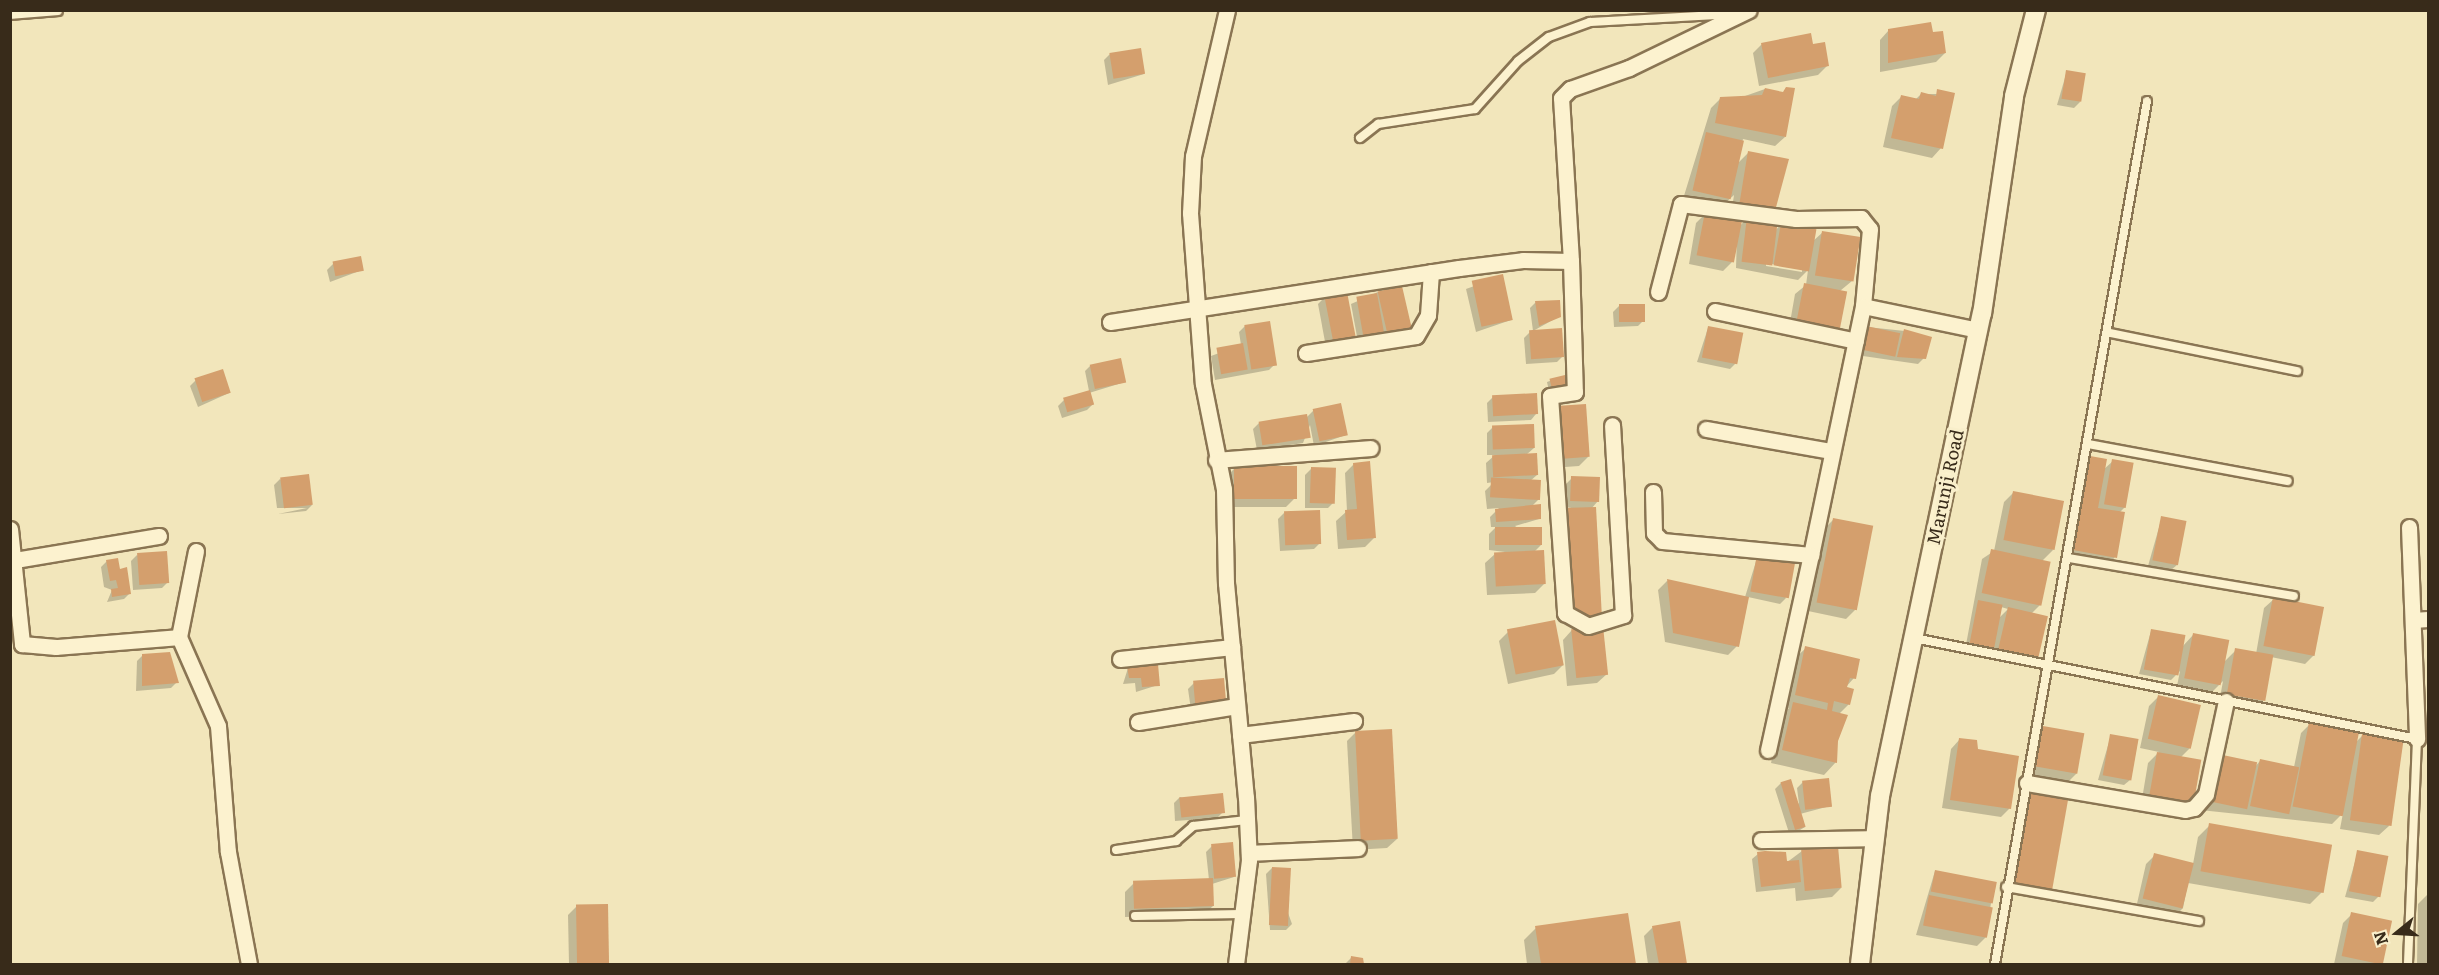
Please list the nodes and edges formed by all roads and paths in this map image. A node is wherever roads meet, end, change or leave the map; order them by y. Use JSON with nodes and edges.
{"nodes":[{"id":1,"x":1227,"y":10,"type":"edge"},
{"id":2,"x":2036,"y":10,"type":"edge"},
{"id":3,"x":58,"y":11,"type":"edge"},
{"id":4,"x":1745,"y":12,"type":"edge"},
{"id":5,"x":10,"y":15,"type":"edge"},
{"id":6,"x":2147,"y":101,"type":"dead end"},
{"id":7,"x":1360,"y":138,"type":"dead end"},
{"id":8,"x":1571,"y":261,"type":"junction"},
{"id":9,"x":1431,"y":272,"type":"junction"},
{"id":10,"x":1658,"y":292,"type":"dead end"},
{"id":11,"x":1195,"y":306,"type":"junction"},
{"id":12,"x":1863,"y":306,"type":"junction"},
{"id":13,"x":1715,"y":311,"type":"dead end"},
{"id":14,"x":1110,"y":321,"type":"dead end"},
{"id":15,"x":1978,"y":330,"type":"junction"},
{"id":16,"x":2110,"y":333,"type":"junction"},
{"id":17,"x":1856,"y":341,"type":"junction"},
{"id":18,"x":1306,"y":353,"type":"dead end"},
{"id":19,"x":2297,"y":371,"type":"dead end"},
{"id":20,"x":1612,"y":424,"type":"dead end"},
{"id":21,"x":1706,"y":429,"type":"dead end"},
{"id":22,"x":2088,"y":444,"type":"junction"},
{"id":23,"x":1371,"y":448,"type":"dead end"},
{"id":24,"x":1831,"y":451,"type":"junction"},
{"id":25,"x":1216,"y":460,"type":"junction"},
{"id":26,"x":2288,"y":481,"type":"dead end"},
{"id":27,"x":1653,"y":492,"type":"dead end"},
{"id":28,"x":2409,"y":527,"type":"dead end"},
{"id":29,"x":10,"y":529,"type":"edge"},
{"id":30,"x":159,"y":536,"type":"dead end"},
{"id":31,"x":196,"y":550,"type":"dead end"},
{"id":32,"x":1811,"y":555,"type":"junction"},
{"id":33,"x":2069,"y":558,"type":"junction"},
{"id":34,"x":15,"y":560,"type":"junction"},
{"id":35,"x":2294,"y":596,"type":"dead end"},
{"id":36,"x":2428,"y":619,"type":"edge"},
{"id":37,"x":2413,"y":620,"type":"junction"},
{"id":38,"x":180,"y":637,"type":"junction"},
{"id":39,"x":1913,"y":638,"type":"junction"},
{"id":40,"x":1232,"y":646,"type":"junction"},
{"id":41,"x":1120,"y":659,"type":"dead end"},
{"id":42,"x":2051,"y":665,"type":"junction"},
{"id":43,"x":2226,"y":701,"type":"junction"},
{"id":44,"x":1237,"y":706,"type":"junction"},
{"id":45,"x":1354,"y":721,"type":"dead end"},
{"id":46,"x":1138,"y":722,"type":"dead end"},
{"id":47,"x":1240,"y":735,"type":"junction"},
{"id":48,"x":2417,"y":739,"type":"junction"},
{"id":49,"x":1768,"y":750,"type":"dead end"},
{"id":50,"x":2027,"y":783,"type":"junction"},
{"id":51,"x":1247,"y":820,"type":"junction"},
{"id":52,"x":1874,"y":838,"type":"junction"},
{"id":53,"x":1761,"y":840,"type":"dead end"},
{"id":54,"x":1358,"y":848,"type":"dead end"},
{"id":55,"x":1116,"y":850,"type":"dead end"},
{"id":56,"x":1249,"y":853,"type":"junction"},
{"id":57,"x":2006,"y":887,"type":"junction"},
{"id":58,"x":1242,"y":914,"type":"junction"},
{"id":59,"x":1135,"y":916,"type":"dead end"},
{"id":60,"x":2199,"y":921,"type":"dead end"},
{"id":61,"x":249,"y":964,"type":"edge"},
{"id":62,"x":1236,"y":964,"type":"edge"},
{"id":63,"x":1860,"y":964,"type":"edge"},
{"id":64,"x":1995,"y":964,"type":"edge"},
{"id":65,"x":2408,"y":964,"type":"edge"}],
"edges":[{"from":1,"to":11,"type":"street"},
{"from":2,"to":15,"type":"street","name":"Marunji Road"},
{"from":3,"to":5,"type":"lane"},
{"from":4,"to":7,"type":"lane"},
{"from":4,"to":8,"type":"street"},
{"from":6,"to":16,"type":"lane"},
{"from":8,"to":9,"type":"street"},
{"from":8,"to":20,"type":"street"},
{"from":9,"to":11,"type":"street"},
{"from":9,"to":18,"type":"street"},
{"from":10,"to":12,"type":"street"},
{"from":11,"to":14,"type":"street"},
{"from":11,"to":25,"type":"street"},
{"from":12,"to":15,"type":"street"},
{"from":12,"to":17,"type":"street"},
{"from":13,"to":17,"type":"street"},
{"from":15,"to":39,"type":"street","name":"Marunji Road"},
{"from":16,"to":19,"type":"lane"},
{"from":16,"to":22,"type":"lane"},
{"from":17,"to":24,"type":"street"},
{"from":21,"to":24,"type":"street"},
{"from":22,"to":26,"type":"lane"},
{"from":22,"to":33,"type":"lane"},
{"from":23,"to":25,"type":"street"},
{"from":24,"to":32,"type":"street"},
{"from":25,"to":40,"type":"street"},
{"from":27,"to":32,"type":"street"},
{"from":28,"to":37,"type":"street"},
{"from":29,"to":34,"type":"street"},
{"from":30,"to":34,"type":"street"},
{"from":31,"to":38,"type":"street"},
{"from":32,"to":49,"type":"street"},
{"from":33,"to":35,"type":"lane"},
{"from":33,"to":42,"type":"lane"},
{"from":34,"to":38,"type":"street"},
{"from":36,"to":37,"type":"street"},
{"from":37,"to":48,"type":"street"},
{"from":38,"to":61,"type":"street"},
{"from":39,"to":42,"type":"lane"},
{"from":39,"to":52,"type":"street","name":"Marunji Road"},
{"from":40,"to":41,"type":"street"},
{"from":40,"to":44,"type":"street"},
{"from":42,"to":43,"type":"lane"},
{"from":42,"to":50,"type":"lane"},
{"from":43,"to":48,"type":"lane"},
{"from":43,"to":50,"type":"street"},
{"from":44,"to":46,"type":"street"},
{"from":44,"to":47,"type":"street"},
{"from":45,"to":47,"type":"street"},
{"from":47,"to":51,"type":"street"},
{"from":48,"to":65,"type":"lane"},
{"from":50,"to":57,"type":"lane"},
{"from":51,"to":55,"type":"lane"},
{"from":51,"to":56,"type":"street"},
{"from":52,"to":53,"type":"street"},
{"from":52,"to":63,"type":"street","name":"Marunji Road"},
{"from":54,"to":56,"type":"street"},
{"from":56,"to":58,"type":"street"},
{"from":57,"to":60,"type":"lane"},
{"from":57,"to":64,"type":"lane"},
{"from":58,"to":59,"type":"lane"},
{"from":58,"to":62,"type":"street"}]}
